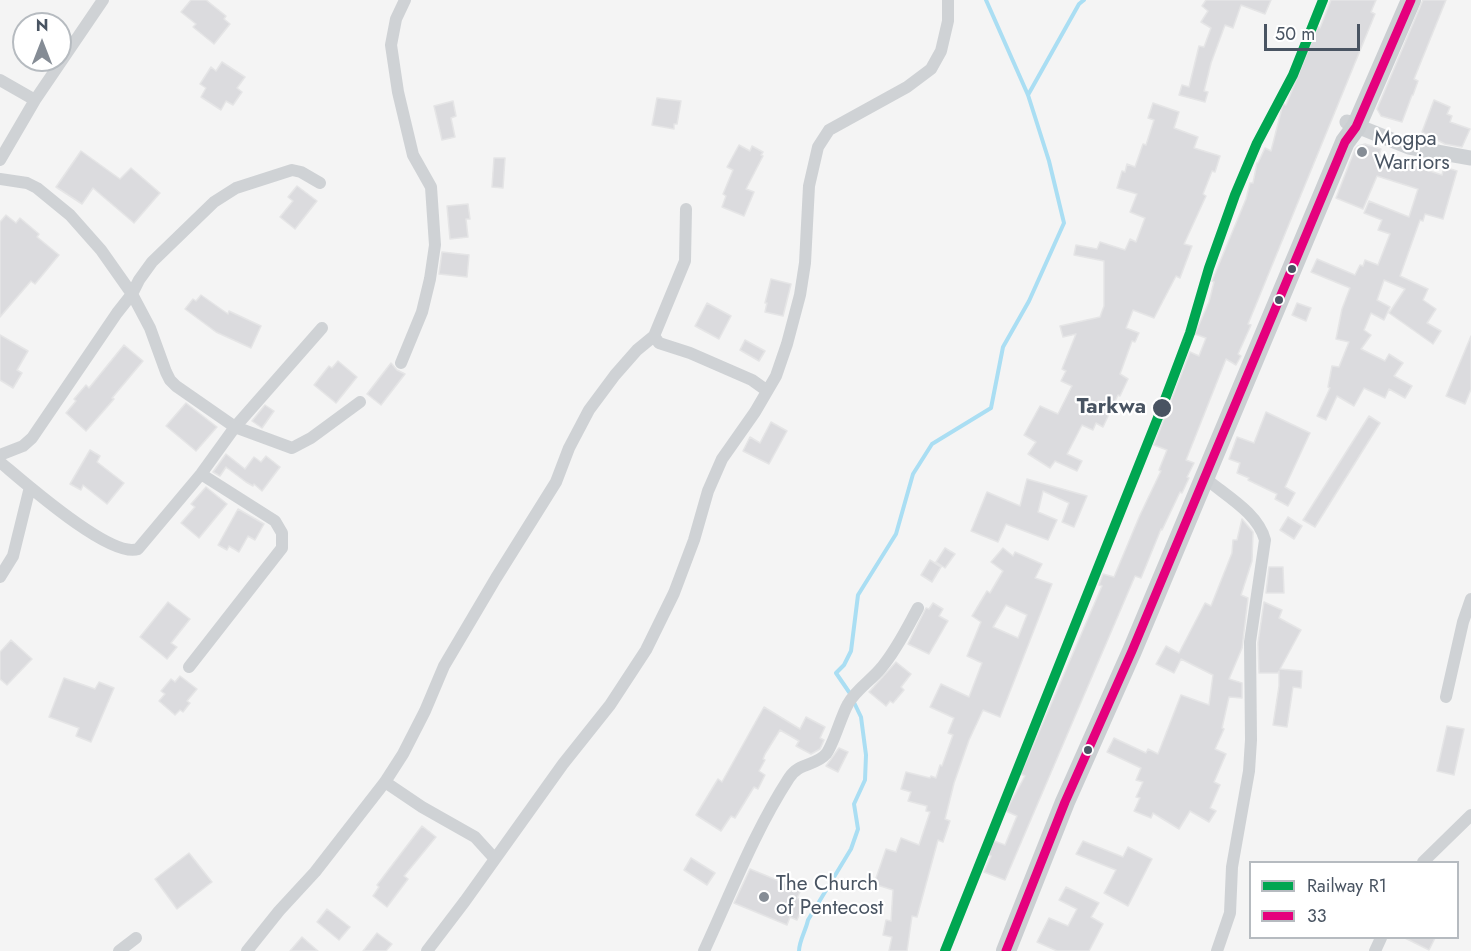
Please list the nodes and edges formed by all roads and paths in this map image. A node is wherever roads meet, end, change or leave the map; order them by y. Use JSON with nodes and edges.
{"nodes":[{"id":1,"x":103,"y":0,"type":"edge"},
{"id":2,"x":405,"y":0,"type":"edge"},
{"id":3,"x":948,"y":0,"type":"edge"},
{"id":4,"x":1399,"y":0,"type":"edge"},
{"id":5,"x":1411,"y":0,"type":"edge"},
{"id":6,"x":0,"y":80,"type":"edge"},
{"id":7,"x":35,"y":100,"type":"junction"},
{"id":8,"x":1349,"y":131,"type":"junction"},
{"id":9,"x":1471,"y":158,"type":"edge"},
{"id":10,"x":0,"y":160,"type":"edge"},
{"id":11,"x":0,"y":179,"type":"edge"},
{"id":12,"x":320,"y":183,"type":"dead end"},
{"id":13,"x":686,"y":209,"type":"dead end"},
{"id":14,"x":132,"y":294,"type":"junction"},
{"id":15,"x":322,"y":328,"type":"dead end"},
{"id":16,"x":654,"y":336,"type":"junction"},
{"id":17,"x":401,"y":363,"type":"dead end"},
{"id":18,"x":766,"y":390,"type":"junction"},
{"id":19,"x":360,"y":402,"type":"dead end"},
{"id":20,"x":235,"y":427,"type":"junction"},
{"id":21,"x":0,"y":455,"type":"edge"},
{"id":22,"x":0,"y":462,"type":"edge"},
{"id":23,"x":201,"y":474,"type":"junction"},
{"id":24,"x":1205,"y":478,"type":"junction"},
{"id":25,"x":30,"y":487,"type":"junction"},
{"id":26,"x":0,"y":576,"type":"edge"},
{"id":27,"x":1471,"y":599,"type":"edge"},
{"id":28,"x":918,"y":608,"type":"dead end"},
{"id":29,"x":189,"y":667,"type":"dead end"},
{"id":30,"x":1446,"y":697,"type":"dead end"},
{"id":31,"x":385,"y":782,"type":"junction"},
{"id":32,"x":1471,"y":815,"type":"edge"},
{"id":33,"x":495,"y":859,"type":"junction"},
{"id":34,"x":1424,"y":861,"type":"edge"},
{"id":35,"x":136,"y":938,"type":"dead end"},
{"id":36,"x":119,"y":951,"type":"edge"},
{"id":37,"x":247,"y":951,"type":"edge"},
{"id":38,"x":427,"y":951,"type":"edge"},
{"id":39,"x":704,"y":951,"type":"edge"},
{"id":40,"x":1006,"y":951,"type":"edge"},
{"id":41,"x":1217,"y":951,"type":"edge"}],
"edges":[{"from":1,"to":7,"type":"street"},
{"from":2,"to":17,"type":"street"},
{"from":3,"to":18,"type":"street"},
{"from":4,"to":8,"type":"main road"},
{"from":5,"to":8,"type":"main road"},
{"from":6,"to":7,"type":"street"},
{"from":7,"to":10,"type":"street"},
{"from":8,"to":9,"type":"street"},
{"from":8,"to":24,"type":"main road"},
{"from":11,"to":14,"type":"street"},
{"from":12,"to":14,"type":"street"},
{"from":13,"to":16,"type":"street"},
{"from":14,"to":20,"type":"street"},
{"from":14,"to":21,"type":"street"},
{"from":15,"to":20,"type":"street"},
{"from":16,"to":18,"type":"street"},
{"from":16,"to":31,"type":"street"},
{"from":18,"to":33,"type":"street"},
{"from":19,"to":20,"type":"street"},
{"from":20,"to":23,"type":"street"},
{"from":22,"to":25,"type":"street"},
{"from":23,"to":25,"type":"street"},
{"from":23,"to":29,"type":"street"},
{"from":24,"to":40,"type":"main road"},
{"from":24,"to":41,"type":"street"},
{"from":25,"to":26,"type":"street"},
{"from":27,"to":30,"type":"street"},
{"from":28,"to":39,"type":"street"},
{"from":31,"to":33,"type":"street"},
{"from":31,"to":37,"type":"street"},
{"from":32,"to":34,"type":"street"},
{"from":33,"to":38,"type":"street"},
{"from":35,"to":36,"type":"street"}]}
